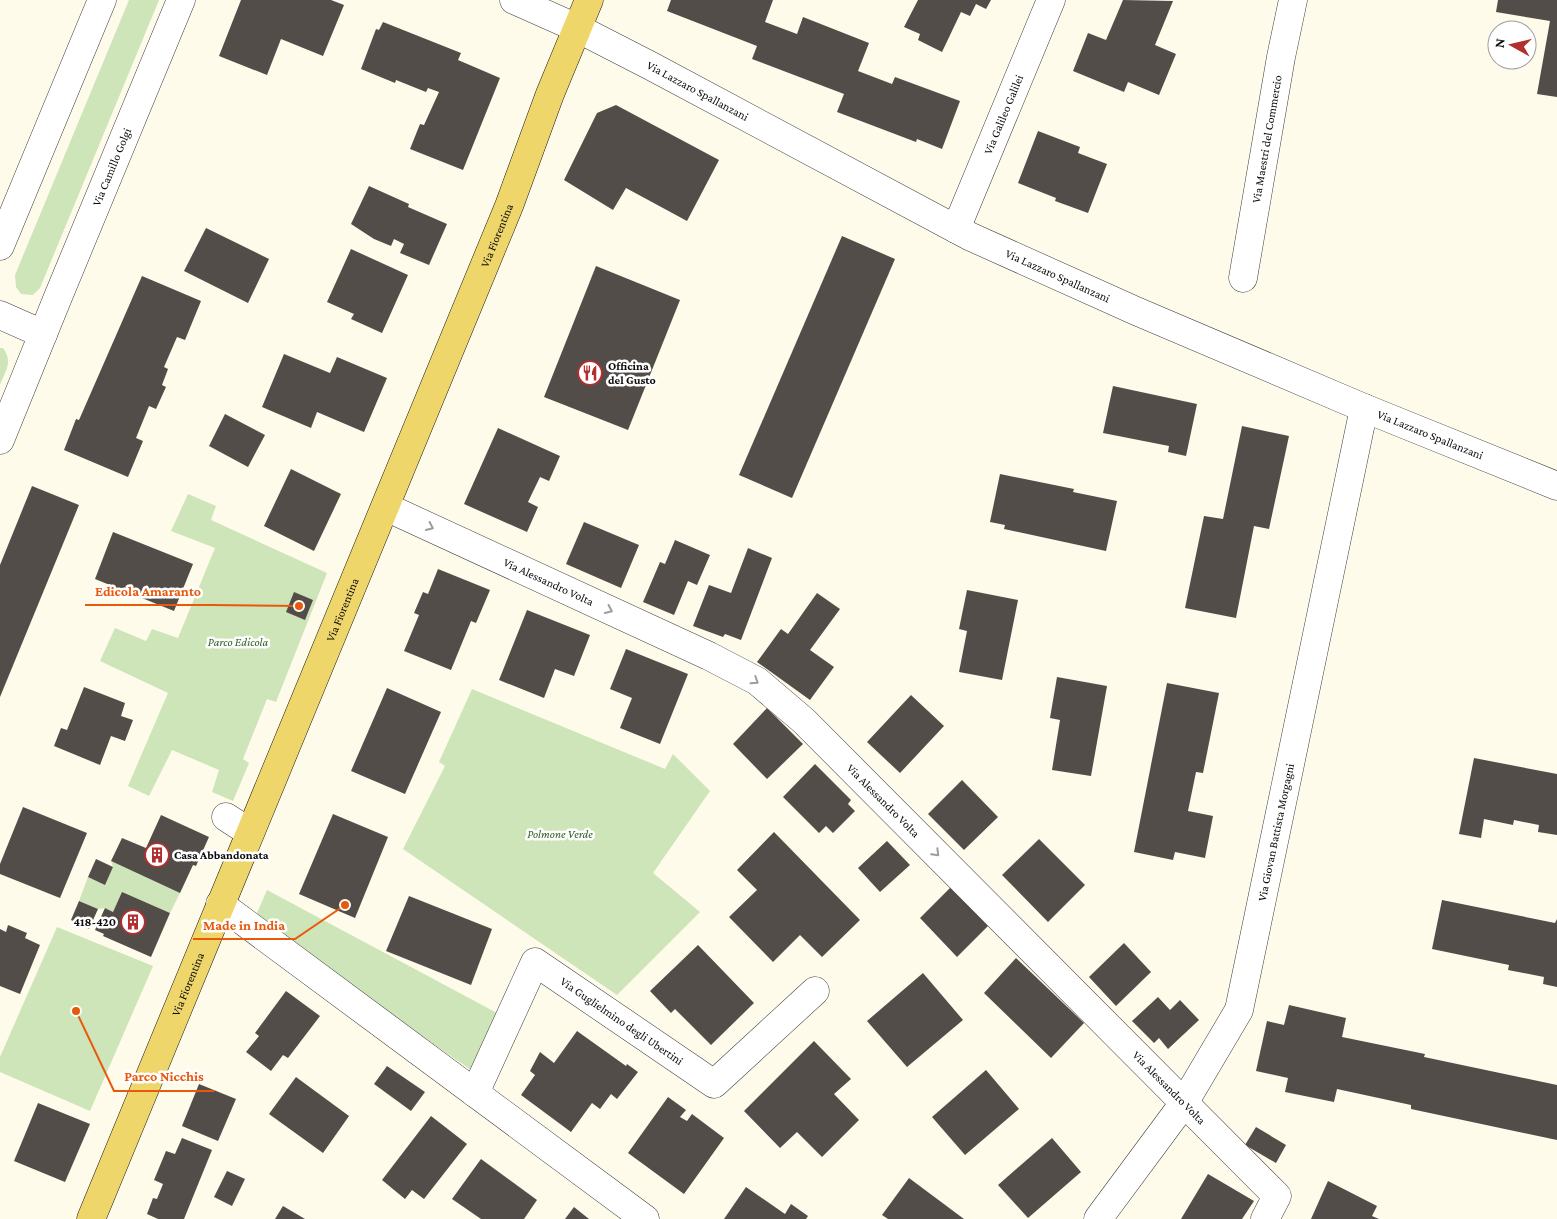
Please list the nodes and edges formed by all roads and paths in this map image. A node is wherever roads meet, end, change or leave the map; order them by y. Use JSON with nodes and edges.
{"nodes":[{"id":1,"x":102,"y":0,"type":"edge"},
{"id":2,"x":181,"y":0,"type":"edge"},
{"id":3,"x":514,"y":0,"type":"edge"},
{"id":4,"x":589,"y":0,"type":"edge"},
{"id":5,"x":1050,"y":0,"type":"edge"},
{"id":6,"x":1293,"y":0,"type":"edge"},
{"id":7,"x":577,"y":28,"type":"junction"},
{"id":8,"x":956,"y":229,"type":"junction"},
{"id":9,"x":0,"y":246,"type":"edge"},
{"id":10,"x":1243,"y":278,"type":"dead end"},
{"id":11,"x":0,"y":315,"type":"edge"},
{"id":12,"x":42,"y":334,"type":"junction"},
{"id":13,"x":1364,"y":408,"type":"junction"},
{"id":14,"x":0,"y":440,"type":"edge"},
{"id":15,"x":1557,"y":486,"type":"edge"},
{"id":16,"x":386,"y":507,"type":"junction"},
{"id":17,"x":226,"y":817,"type":"dead end"},
{"id":18,"x":249,"y":832,"type":"junction"},
{"id":19,"x":220,"y":904,"type":"junction"},
{"id":20,"x":815,"y":991,"type":"dead end"},
{"id":21,"x":475,"y":1093,"type":"junction"},
{"id":22,"x":1184,"y":1103,"type":"junction"},
{"id":23,"x":91,"y":1219,"type":"edge"},
{"id":24,"x":645,"y":1219,"type":"edge"},
{"id":25,"x":1098,"y":1219,"type":"edge"},
{"id":26,"x":1265,"y":1219,"type":"edge"}],
"edges":[{"from":1,"to":9,"type":"street"},
{"from":2,"to":12,"type":"street","name":"Via Camillo Golgi"},
{"from":3,"to":7,"type":"street","name":"Via Lazzaro Spallanzani"},
{"from":4,"to":7,"type":"main road","name":"Via Fiorentina"},
{"from":5,"to":8,"type":"street","name":"Via Galileo Galilei"},
{"from":6,"to":10,"type":"street","name":"Via Maestri del Commercio"},
{"from":7,"to":8,"type":"street","name":"Via Lazzaro Spallanzani"},
{"from":7,"to":16,"type":"main road","name":"Via Fiorentina"},
{"from":8,"to":13,"type":"street","name":"Via Lazzaro Spallanzani"},
{"from":11,"to":12,"type":"street"},
{"from":12,"to":14,"type":"street","name":"Via Camillo Golgi"},
{"from":13,"to":15,"type":"street","name":"Via Lazzaro Spallanzani"},
{"from":13,"to":22,"type":"street","name":"Via Giovan Battista Morgagni"},
{"from":16,"to":18,"type":"main road","name":"Via Fiorentina"},
{"from":16,"to":22,"type":"street","name":"Via Alessandro Volta","one_way":true},
{"from":17,"to":18,"type":"street"},
{"from":18,"to":19,"type":"main road","name":"Via Fiorentina"},
{"from":19,"to":21,"type":"street"},
{"from":19,"to":23,"type":"main road","name":"Via Fiorentina"},
{"from":20,"to":21,"type":"street","name":"Via Guglielmino degli Ubertini"},
{"from":21,"to":24,"type":"street"},
{"from":22,"to":25,"type":"street","name":"Via Giovan Battista Morgagni"},
{"from":22,"to":26,"type":"street","name":"Via Alessandro Volta"}]}
